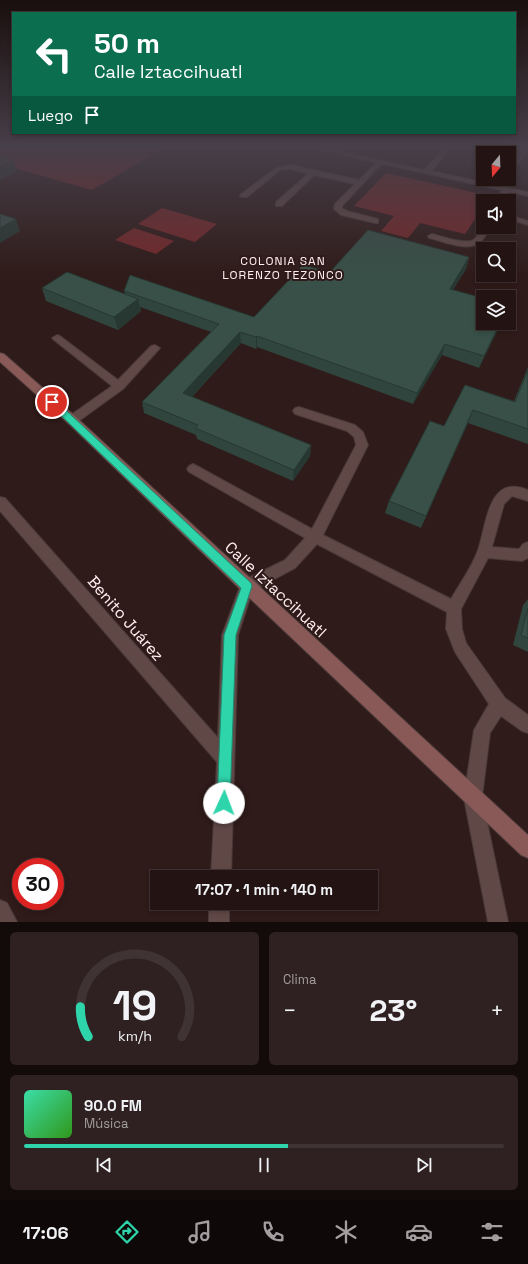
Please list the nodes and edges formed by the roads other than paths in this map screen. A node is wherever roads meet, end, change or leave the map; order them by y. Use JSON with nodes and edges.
{"nodes":[{"id":1,"x":249,"y":191,"type":"edge"},
{"id":2,"x":293,"y":191,"type":"edge"},
{"id":3,"x":353,"y":191,"type":"edge"},
{"id":4,"x":516,"y":191,"type":"edge"},
{"id":5,"x":528,"y":194,"type":"edge"},
{"id":6,"x":244,"y":195,"type":"dead end"},
{"id":7,"x":279,"y":204,"type":"dead end"},
{"id":8,"x":516,"y":219,"type":"edge"},
{"id":9,"x":375,"y":221,"type":"dead end"},
{"id":10,"x":528,"y":223,"type":"edge"},
{"id":11,"x":482,"y":234,"type":"edge"},
{"id":12,"x":432,"y":236,"type":"dead end"},
{"id":13,"x":57,"y":338,"type":"dead end"},
{"id":14,"x":155,"y":348,"type":"dead end"},
{"id":15,"x":0,"y":356,"type":"edge"},
{"id":16,"x":119,"y":386,"type":"junction"},
{"id":17,"x":299,"y":411,"type":"dead end"},
{"id":18,"x":72,"y":420,"type":"junction"},
{"id":19,"x":192,"y":469,"type":"dead end"},
{"id":20,"x":528,"y":496,"type":"edge"},
{"id":21,"x":0,"y":502,"type":"edge"},
{"id":22,"x":315,"y":537,"type":"junction"},
{"id":23,"x":528,"y":548,"type":"edge"},
{"id":24,"x":484,"y":552,"type":"junction"},
{"id":25,"x":247,"y":586,"type":"junction"},
{"id":26,"x":454,"y":608,"type":"junction"},
{"id":27,"x":499,"y":704,"type":"junction"},
{"id":28,"x":528,"y":725,"type":"edge"},
{"id":29,"x":225,"y":759,"type":"junction"},
{"id":30,"x":473,"y":797,"type":"junction"},
{"id":31,"x":528,"y":848,"type":"edge"},
{"id":32,"x":220,"y":870,"type":"edge"},
{"id":33,"x":0,"y":910,"type":"edge"},
{"id":34,"x":219,"y":910,"type":"edge"},
{"id":35,"x":6,"y":922,"type":"edge"},
{"id":36,"x":219,"y":922,"type":"edge"},
{"id":37,"x":498,"y":922,"type":"edge"}],
"edges":[{"from":1,"to":6,"type":"street"},
{"from":2,"to":7,"type":"street"},
{"from":3,"to":9,"type":"street"},
{"from":4,"to":5,"type":"street"},
{"from":8,"to":10,"type":"street"},
{"from":11,"to":12,"type":"street"},
{"from":13,"to":16,"type":"street"},
{"from":14,"to":16,"type":"street"},
{"from":15,"to":18,"type":"street","name":"Calle Iztaccihuatl"},
{"from":16,"to":18,"type":"street"},
{"from":17,"to":22,"type":"street"},
{"from":18,"to":25,"type":"street","name":"Calle Iztaccihuatl"},
{"from":19,"to":22,"type":"street"},
{"from":20,"to":24,"type":"street"},
{"from":21,"to":29,"type":"street","name":"Benito Juárez"},
{"from":22,"to":25,"type":"street"},
{"from":22,"to":26,"type":"street"},
{"from":23,"to":24,"type":"street"},
{"from":24,"to":26,"type":"street"},
{"from":25,"to":29,"type":"street"},
{"from":25,"to":30,"type":"street","name":"Calle Iztaccihuatl"},
{"from":26,"to":27,"type":"street"},
{"from":27,"to":28,"type":"street"},
{"from":27,"to":30,"type":"street"},
{"from":29,"to":32,"type":"street"},
{"from":30,"to":31,"type":"street","name":"Calle Iztaccihuatl"},
{"from":30,"to":37,"type":"street"},
{"from":33,"to":35,"type":"street"},
{"from":34,"to":36,"type":"street"}]}
